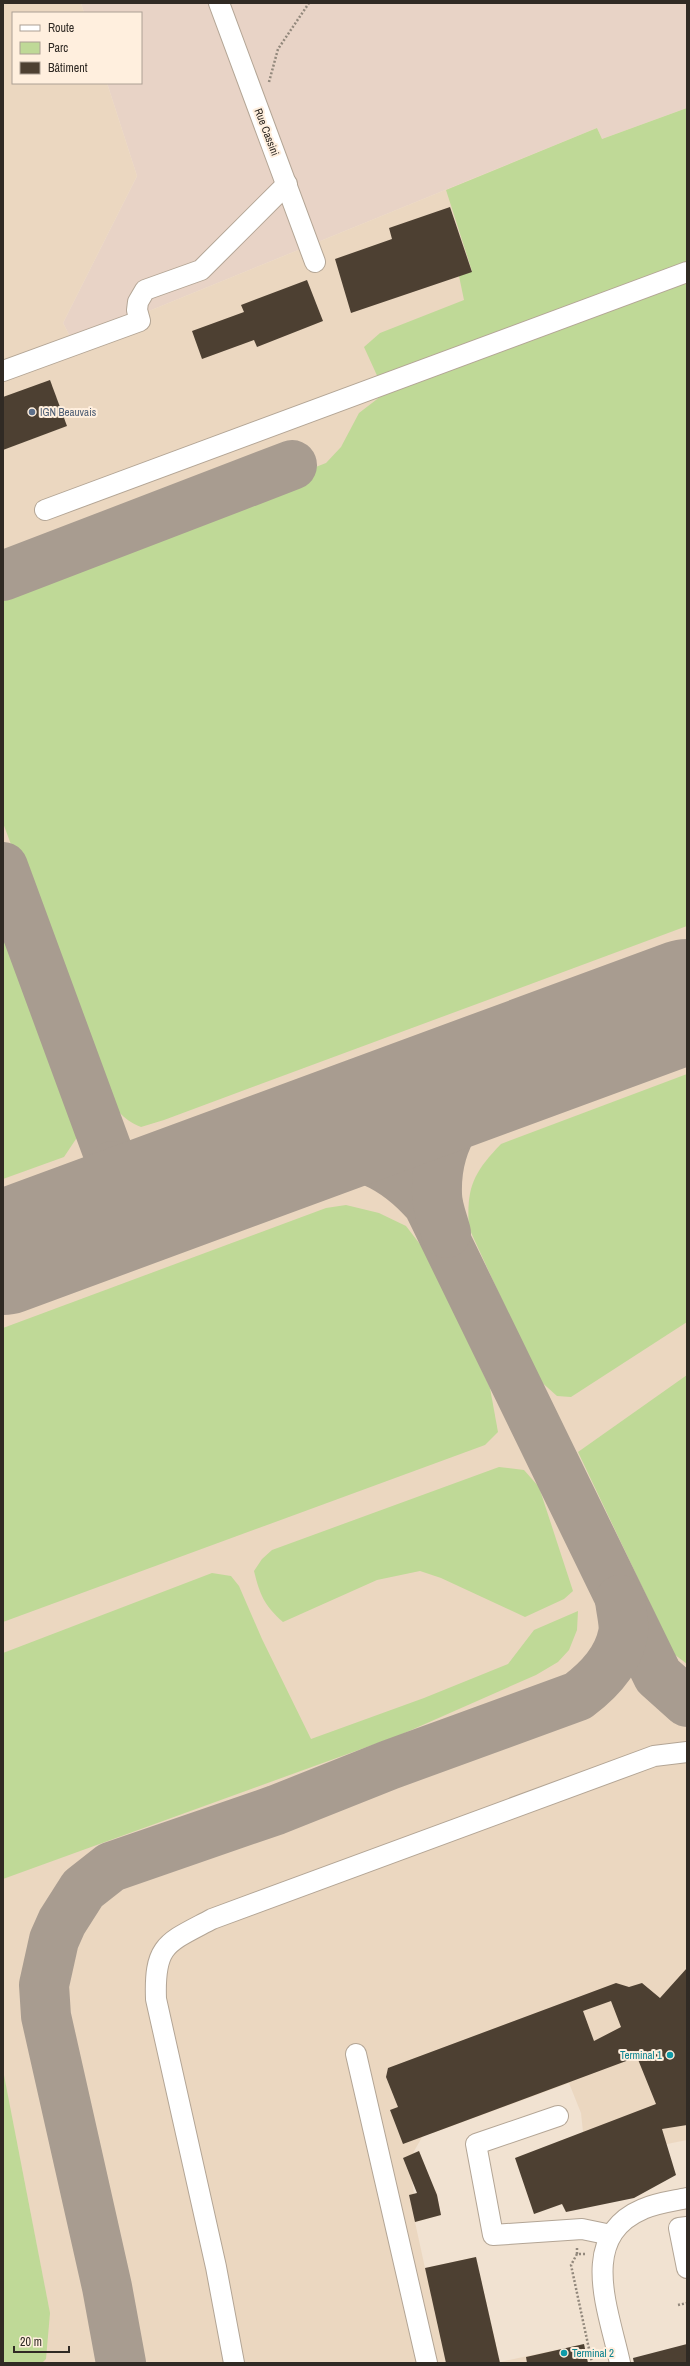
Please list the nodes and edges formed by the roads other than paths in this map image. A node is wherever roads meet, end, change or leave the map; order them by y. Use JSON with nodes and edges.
{"nodes":[{"id":1,"x":219,"y":3,"type":"edge"},
{"id":2,"x":287,"y":184,"type":"junction"},
{"id":3,"x":315,"y":262,"type":"dead end"},
{"id":4,"x":687,"y":272,"type":"edge"},
{"id":5,"x":3,"y":371,"type":"edge"},
{"id":6,"x":45,"y":510,"type":"dead end"},
{"id":7,"x":687,"y":1752,"type":"edge"},
{"id":8,"x":356,"y":2054,"type":"dead end"},
{"id":9,"x":558,"y":2116,"type":"dead end"},
{"id":10,"x":687,"y":2198,"type":"edge"},
{"id":11,"x":687,"y":2227,"type":"edge"},
{"id":12,"x":610,"y":2235,"type":"junction"},
{"id":13,"x":686,"y":2256,"type":"edge"},
{"id":14,"x":234,"y":2363,"type":"edge"},
{"id":15,"x":427,"y":2363,"type":"edge"},
{"id":16,"x":620,"y":2363,"type":"edge"}],
"edges":[{"from":1,"to":2,"type":"lane","name":"Rue Cassini"},
{"from":2,"to":3,"type":"lane","name":"Rue Cassini"},
{"from":2,"to":5,"type":"lane"},
{"from":4,"to":6,"type":"lane"},
{"from":7,"to":14,"type":"lane"},
{"from":8,"to":15,"type":"lane"},
{"from":9,"to":12,"type":"lane"},
{"from":10,"to":12,"type":"lane"},
{"from":11,"to":13,"type":"lane"},
{"from":12,"to":16,"type":"lane"}]}
